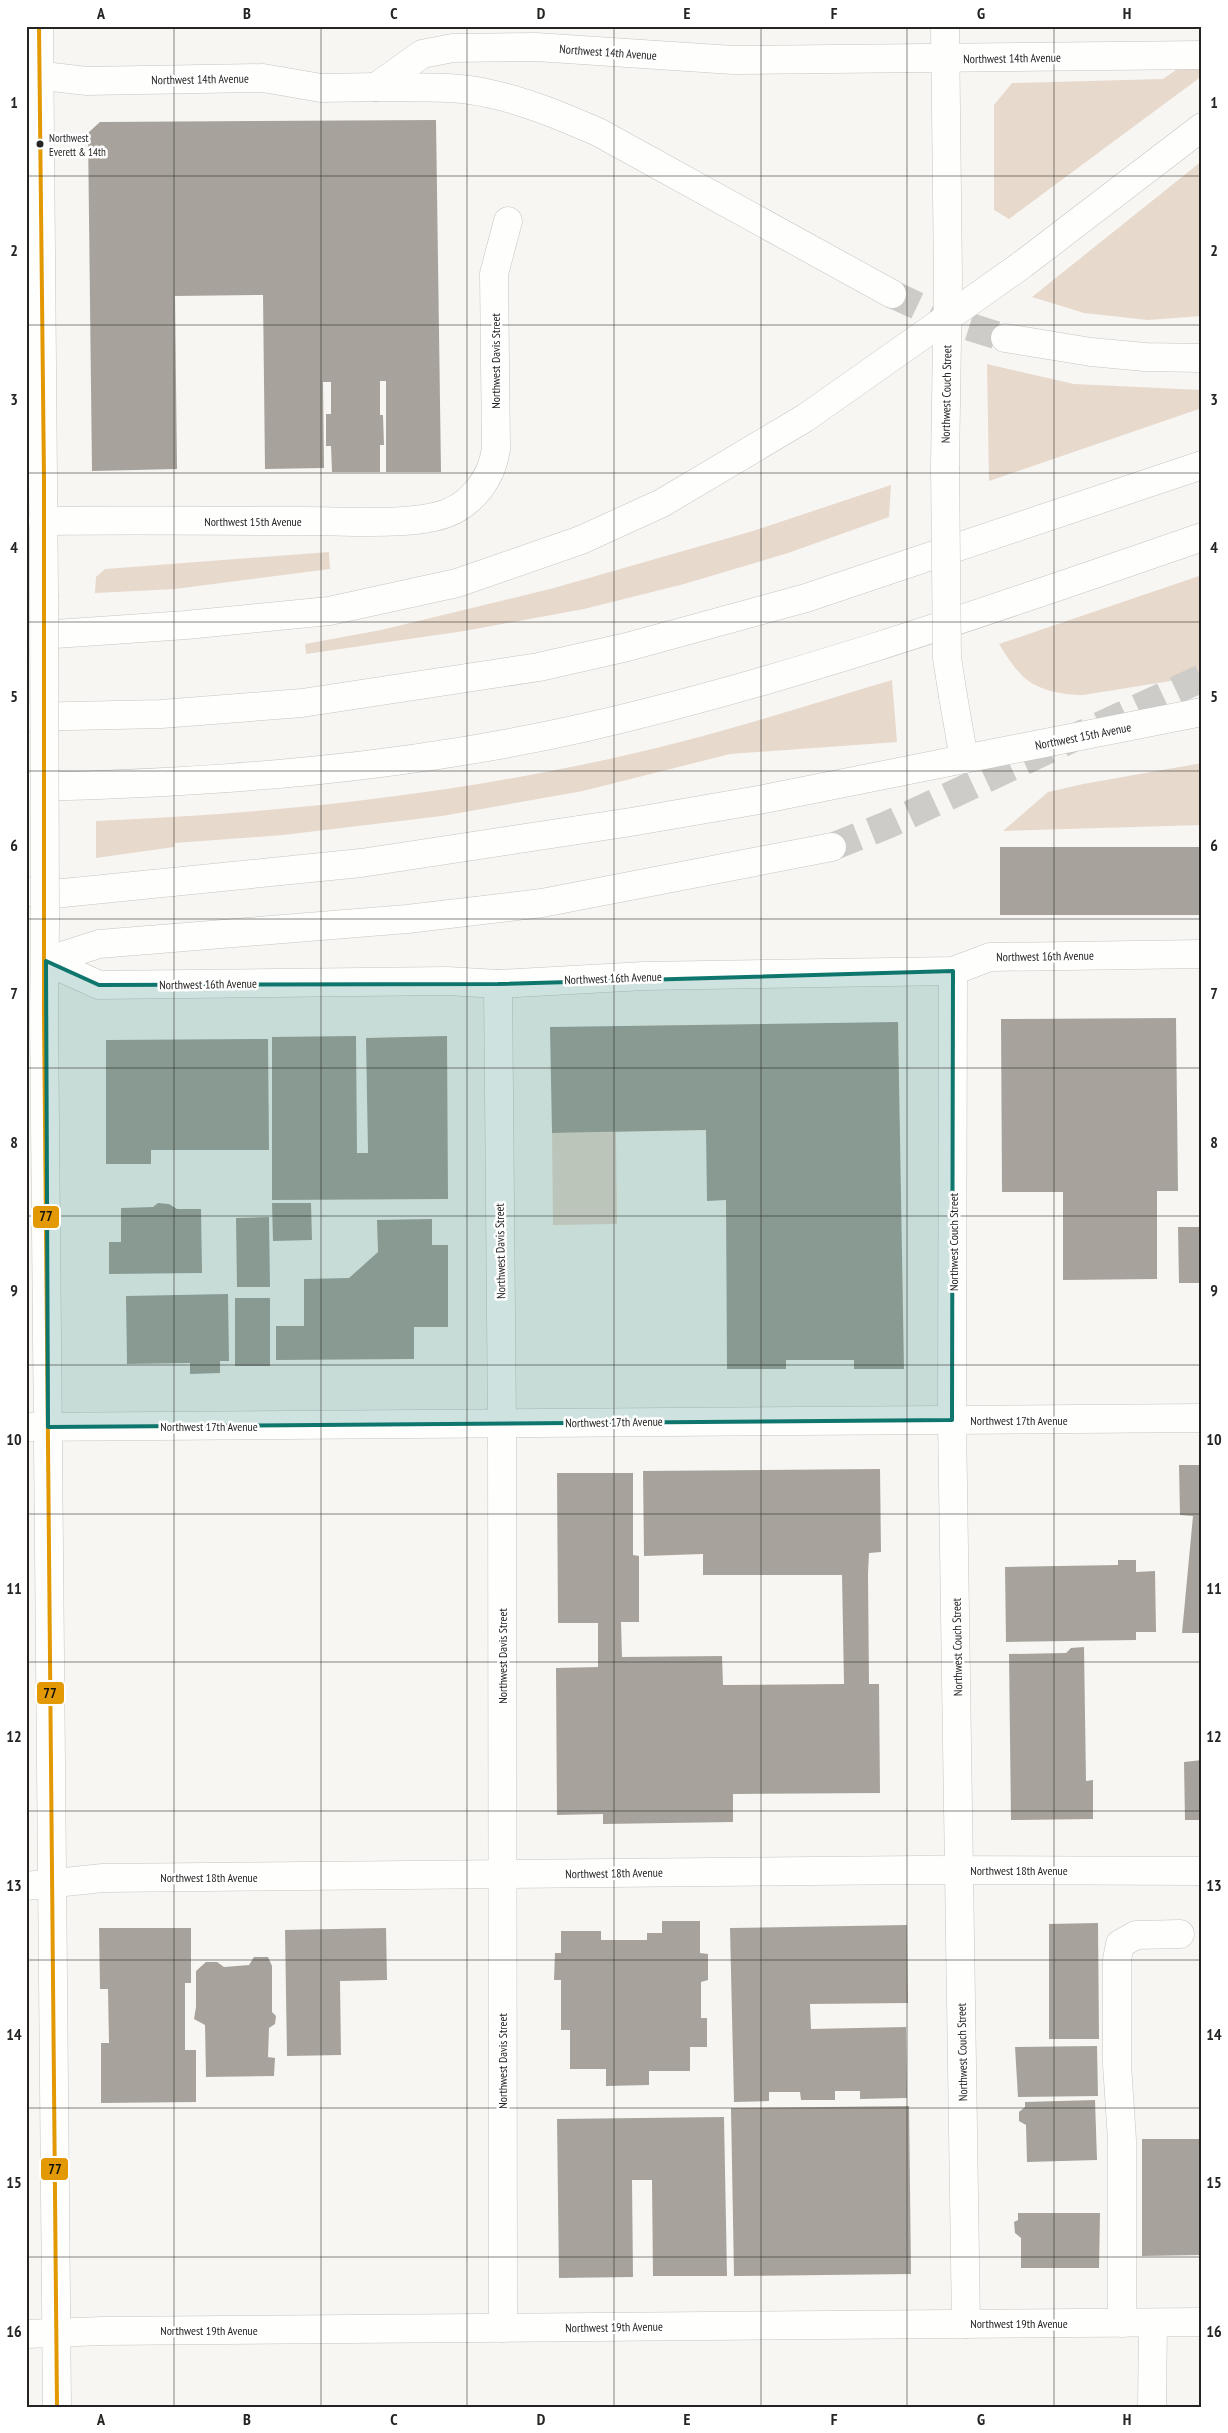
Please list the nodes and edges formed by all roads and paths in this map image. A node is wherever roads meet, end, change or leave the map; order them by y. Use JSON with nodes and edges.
{"nodes":[{"id":1,"x":39,"y":26,"type":"edge"},
{"id":2,"x":945,"y":26,"type":"edge"},
{"id":3,"x":491,"y":37,"type":"edge"},
{"id":4,"x":1202,"y":55,"type":"edge"},
{"id":5,"x":946,"y":59,"type":"junction"},
{"id":6,"x":33,"y":75,"type":"edge"},
{"id":7,"x":376,"y":88,"type":"junction"},
{"id":8,"x":1202,"y":127,"type":"edge"},
{"id":9,"x":508,"y":221,"type":"dead end"},
{"id":10,"x":892,"y":294,"type":"tunnel mouth"},
{"id":11,"x":947,"y":318,"type":"junction"},
{"id":12,"x":1006,"y":338,"type":"tunnel mouth"},
{"id":13,"x":1202,"y":358,"type":"edge"},
{"id":14,"x":1202,"y":465,"type":"edge"},
{"id":15,"x":473,"y":496,"type":"joint"},
{"id":16,"x":35,"y":521,"type":"edge"},
{"id":17,"x":1202,"y":537,"type":"edge"},
{"id":18,"x":26,"y":636,"type":"edge"},
{"id":19,"x":1202,"y":712,"type":"edge"},
{"id":20,"x":26,"y":717,"type":"edge"},
{"id":21,"x":964,"y":759,"type":"junction"},
{"id":22,"x":26,"y":787,"type":"edge"},
{"id":23,"x":832,"y":847,"type":"tunnel mouth"},
{"id":24,"x":26,"y":892,"type":"edge"},
{"id":25,"x":1202,"y":954,"type":"edge"},
{"id":26,"x":36,"y":962,"type":"edge"},
{"id":27,"x":952,"y":971,"type":"junction"},
{"id":28,"x":498,"y":984,"type":"junction"},
{"id":29,"x":1202,"y":1418,"type":"edge"},
{"id":30,"x":952,"y":1420,"type":"junction"},
{"id":31,"x":502,"y":1424,"type":"junction"},
{"id":32,"x":37,"y":1427,"type":"edge"},
{"id":33,"x":960,"y":1870,"type":"junction"},
{"id":34,"x":1202,"y":1871,"type":"edge"},
{"id":35,"x":503,"y":1875,"type":"junction"},
{"id":36,"x":39,"y":1885,"type":"edge"},
{"id":37,"x":1180,"y":1934,"type":"dead end"},
{"id":38,"x":1202,"y":2322,"type":"edge"},
{"id":39,"x":1122,"y":2323,"type":"junction"},
{"id":40,"x":1153,"y":2323,"type":"junction"},
{"id":41,"x":966,"y":2324,"type":"junction"},
{"id":42,"x":503,"y":2328,"type":"junction"},
{"id":43,"x":57,"y":2332,"type":"junction"},
{"id":44,"x":26,"y":2334,"type":"edge"},
{"id":45,"x":57,"y":2407,"type":"edge"},
{"id":46,"x":1152,"y":2407,"type":"edge"}],
"edges":[{"from":1,"to":6,"type":"main road"},
{"from":2,"to":5,"type":"main road","name":"Northwest Couch Street"},
{"from":3,"to":5,"type":"main road","name":"Northwest 14th Avenue"},
{"from":3,"to":7,"type":"main road","name":"Northwest 14th Avenue"},
{"from":4,"to":5,"type":"main road","name":"Northwest 14th Avenue"},
{"from":5,"to":11,"type":"main road","name":"Northwest Couch Street"},
{"from":6,"to":7,"type":"main road","name":"Northwest 14th Avenue"},
{"from":6,"to":16,"type":"main road"},
{"from":7,"to":10,"type":"main road"},
{"from":8,"to":11,"type":"main road"},
{"from":9,"to":15,"type":"main road","name":"Northwest Davis Street"},
{"from":11,"to":18,"type":"main road"},
{"from":11,"to":21,"type":"main road","name":"Northwest Couch Street","bridge":true},
{"from":12,"to":13,"type":"main road"},
{"from":14,"to":20,"type":"main road"},
{"from":15,"to":16,"type":"main road","name":"Northwest 15th Avenue"},
{"from":16,"to":26,"type":"main road","bridge":true},
{"from":17,"to":22,"type":"main road"},
{"from":19,"to":21,"type":"main road","name":"Northwest 15th Avenue"},
{"from":21,"to":24,"type":"main road","name":"Northwest 15th Avenue"},
{"from":23,"to":26,"type":"main road"},
{"from":25,"to":27,"type":"main road","name":"Northwest 16th Avenue"},
{"from":26,"to":28,"type":"main road","name":"Northwest 16th Avenue"},
{"from":26,"to":32,"type":"main road"},
{"from":27,"to":28,"type":"main road","name":"Northwest 16th Avenue"},
{"from":27,"to":30,"type":"main road","name":"Northwest Couch Street"},
{"from":28,"to":31,"type":"main road","name":"Northwest Davis Street"},
{"from":29,"to":30,"type":"main road","name":"Northwest 17th Avenue"},
{"from":30,"to":31,"type":"main road","name":"Northwest 17th Avenue"},
{"from":30,"to":33,"type":"main road","name":"Northwest Couch Street"},
{"from":31,"to":32,"type":"main road","name":"Northwest 17th Avenue"},
{"from":31,"to":35,"type":"main road","name":"Northwest Davis Street"},
{"from":32,"to":36,"type":"main road"},
{"from":33,"to":34,"type":"main road","name":"Northwest 18th Avenue"},
{"from":33,"to":35,"type":"main road","name":"Northwest 18th Avenue"},
{"from":33,"to":41,"type":"main road","name":"Northwest Couch Street"},
{"from":35,"to":36,"type":"main road","name":"Northwest 18th Avenue"},
{"from":35,"to":42,"type":"main road","name":"Northwest Davis Street"},
{"from":36,"to":43,"type":"main road"},
{"from":37,"to":39,"type":"main road"},
{"from":38,"to":40,"type":"main road","name":"Northwest 19th Avenue"},
{"from":39,"to":40,"type":"main road","name":"Northwest 19th Avenue"},
{"from":39,"to":41,"type":"main road","name":"Northwest 19th Avenue"},
{"from":40,"to":46,"type":"main road"},
{"from":41,"to":42,"type":"main road","name":"Northwest 19th Avenue"},
{"from":42,"to":43,"type":"main road","name":"Northwest 19th Avenue"},
{"from":43,"to":44,"type":"main road","name":"Northwest 19th Avenue"},
{"from":43,"to":45,"type":"main road"}]}
